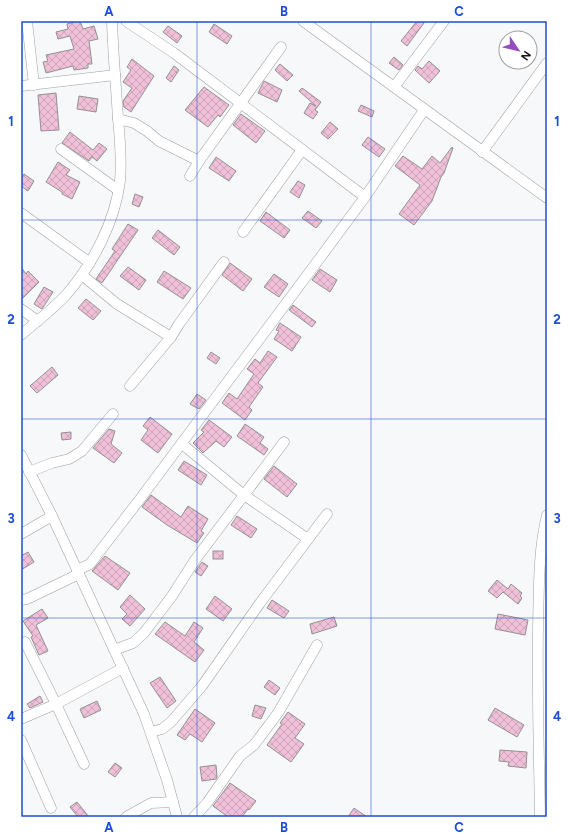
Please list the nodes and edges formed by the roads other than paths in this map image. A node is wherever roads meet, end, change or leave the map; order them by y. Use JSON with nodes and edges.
{"nodes":[{"id":1,"x":28,"y":21,"type":"edge"},
{"id":2,"x":112,"y":21,"type":"edge"},
{"id":3,"x":126,"y":21,"type":"edge"},
{"id":4,"x":303,"y":21,"type":"edge"},
{"id":5,"x":444,"y":21,"type":"edge"},
{"id":6,"x":282,"y":47,"type":"dead end"},
{"id":7,"x":547,"y":63,"type":"edge"},
{"id":8,"x":115,"y":75,"type":"junction"},
{"id":9,"x":34,"y":85,"type":"junction"},
{"id":10,"x":21,"y":86,"type":"edge"},
{"id":11,"x":394,"y":87,"type":"junction"},
{"id":12,"x":240,"y":104,"type":"junction"},
{"id":13,"x":424,"y":110,"type":"junction"},
{"id":14,"x":118,"y":119,"type":"junction"},
{"id":15,"x":60,"y":149,"type":"dead end"},
{"id":16,"x":302,"y":150,"type":"junction"},
{"id":17,"x":482,"y":152,"type":"junction"},
{"id":18,"x":199,"y":160,"type":"junction"},
{"id":19,"x":190,"y":176,"type":"dead end"},
{"id":20,"x":118,"y":190,"type":"junction"},
{"id":21,"x":365,"y":197,"type":"junction"},
{"id":22,"x":547,"y":198,"type":"edge"},
{"id":23,"x":21,"y":213,"type":"edge"},
{"id":24,"x":243,"y":232,"type":"dead end"},
{"id":25,"x":224,"y":262,"type":"dead end"},
{"id":26,"x":90,"y":263,"type":"junction"},
{"id":27,"x":82,"y":275,"type":"junction"},
{"id":28,"x":21,"y":309,"type":"edge"},
{"id":29,"x":38,"y":321,"type":"junction"},
{"id":30,"x":21,"y":335,"type":"edge"},
{"id":31,"x":171,"y":337,"type":"junction"},
{"id":32,"x":130,"y":386,"type":"dead end"},
{"id":33,"x":113,"y":414,"type":"dead end"},
{"id":34,"x":284,"y":442,"type":"dead end"},
{"id":35,"x":182,"y":444,"type":"junction"},
{"id":36,"x":21,"y":455,"type":"edge"},
{"id":37,"x":29,"y":472,"type":"junction"},
{"id":38,"x":244,"y":495,"type":"junction"},
{"id":39,"x":327,"y":514,"type":"dead end"},
{"id":40,"x":547,"y":515,"type":"edge"},
{"id":41,"x":52,"y":516,"type":"junction"},
{"id":42,"x":21,"y":534,"type":"edge"},
{"id":43,"x":308,"y":539,"type":"junction"},
{"id":44,"x":544,"y":564,"type":"edge"},
{"id":45,"x":78,"y":571,"type":"junction"},
{"id":46,"x":543,"y":579,"type":"edge"},
{"id":47,"x":21,"y":600,"type":"edge"},
{"id":48,"x":25,"y":642,"type":"dead end"},
{"id":49,"x":316,"y":645,"type":"dead end"},
{"id":50,"x":114,"y":650,"type":"junction"},
{"id":51,"x":123,"y":668,"type":"junction"},
{"id":52,"x":542,"y":686,"type":"edge"},
{"id":53,"x":56,"y":704,"type":"junction"},
{"id":54,"x":21,"y":719,"type":"edge"},
{"id":55,"x":150,"y":732,"type":"junction"},
{"id":56,"x":21,"y":740,"type":"edge"},
{"id":57,"x":84,"y":764,"type":"dead end"},
{"id":58,"x":543,"y":785,"type":"edge"},
{"id":59,"x":173,"y":802,"type":"junction"},
{"id":60,"x":51,"y":808,"type":"dead end"},
{"id":61,"x":126,"y":817,"type":"edge"},
{"id":62,"x":177,"y":817,"type":"edge"},
{"id":63,"x":194,"y":817,"type":"edge"},
{"id":64,"x":540,"y":817,"type":"edge"}],
"edges":[{"from":1,"to":9,"type":"street"},
{"from":2,"to":8,"type":"street"},
{"from":3,"to":12,"type":"street"},
{"from":4,"to":11,"type":"street"},
{"from":5,"to":11,"type":"street"},
{"from":6,"to":12,"type":"street"},
{"from":7,"to":17,"type":"street"},
{"from":8,"to":9,"type":"street"},
{"from":8,"to":14,"type":"street"},
{"from":9,"to":10,"type":"street"},
{"from":11,"to":13,"type":"street"},
{"from":12,"to":16,"type":"street"},
{"from":12,"to":18,"type":"street"},
{"from":13,"to":17,"type":"street"},
{"from":13,"to":21,"type":"street"},
{"from":14,"to":18,"type":"street"},
{"from":14,"to":20,"type":"street"},
{"from":15,"to":20,"type":"street"},
{"from":16,"to":21,"type":"street"},
{"from":16,"to":24,"type":"street"},
{"from":17,"to":22,"type":"street"},
{"from":18,"to":19,"type":"street"},
{"from":20,"to":26,"type":"street"},
{"from":21,"to":35,"type":"street"},
{"from":23,"to":26,"type":"street"},
{"from":25,"to":31,"type":"street"},
{"from":26,"to":27,"type":"street"},
{"from":27,"to":29,"type":"street"},
{"from":27,"to":31,"type":"street"},
{"from":28,"to":29,"type":"street"},
{"from":29,"to":30,"type":"street"},
{"from":31,"to":32,"type":"street"},
{"from":33,"to":37,"type":"street"},
{"from":34,"to":38,"type":"street"},
{"from":35,"to":38,"type":"street"},
{"from":35,"to":45,"type":"street"},
{"from":36,"to":37,"type":"street"},
{"from":37,"to":41,"type":"street"},
{"from":38,"to":43,"type":"street"},
{"from":38,"to":50,"type":"street"},
{"from":39,"to":43,"type":"street"},
{"from":40,"to":44,"type":"street"},
{"from":41,"to":42,"type":"street"},
{"from":41,"to":45,"type":"street"},
{"from":43,"to":55,"type":"street"},
{"from":44,"to":46,"type":"street"},
{"from":45,"to":47,"type":"street"},
{"from":45,"to":50,"type":"street"},
{"from":46,"to":52,"type":"street"},
{"from":48,"to":53,"type":"street"},
{"from":49,"to":63,"type":"street"},
{"from":50,"to":51,"type":"street"},
{"from":51,"to":53,"type":"street"},
{"from":51,"to":55,"type":"street"},
{"from":52,"to":58,"type":"street"},
{"from":53,"to":54,"type":"street"},
{"from":53,"to":57,"type":"street"},
{"from":55,"to":59,"type":"street"},
{"from":56,"to":60,"type":"street"},
{"from":58,"to":64,"type":"street"},
{"from":59,"to":61,"type":"street"},
{"from":59,"to":62,"type":"street"}]}
